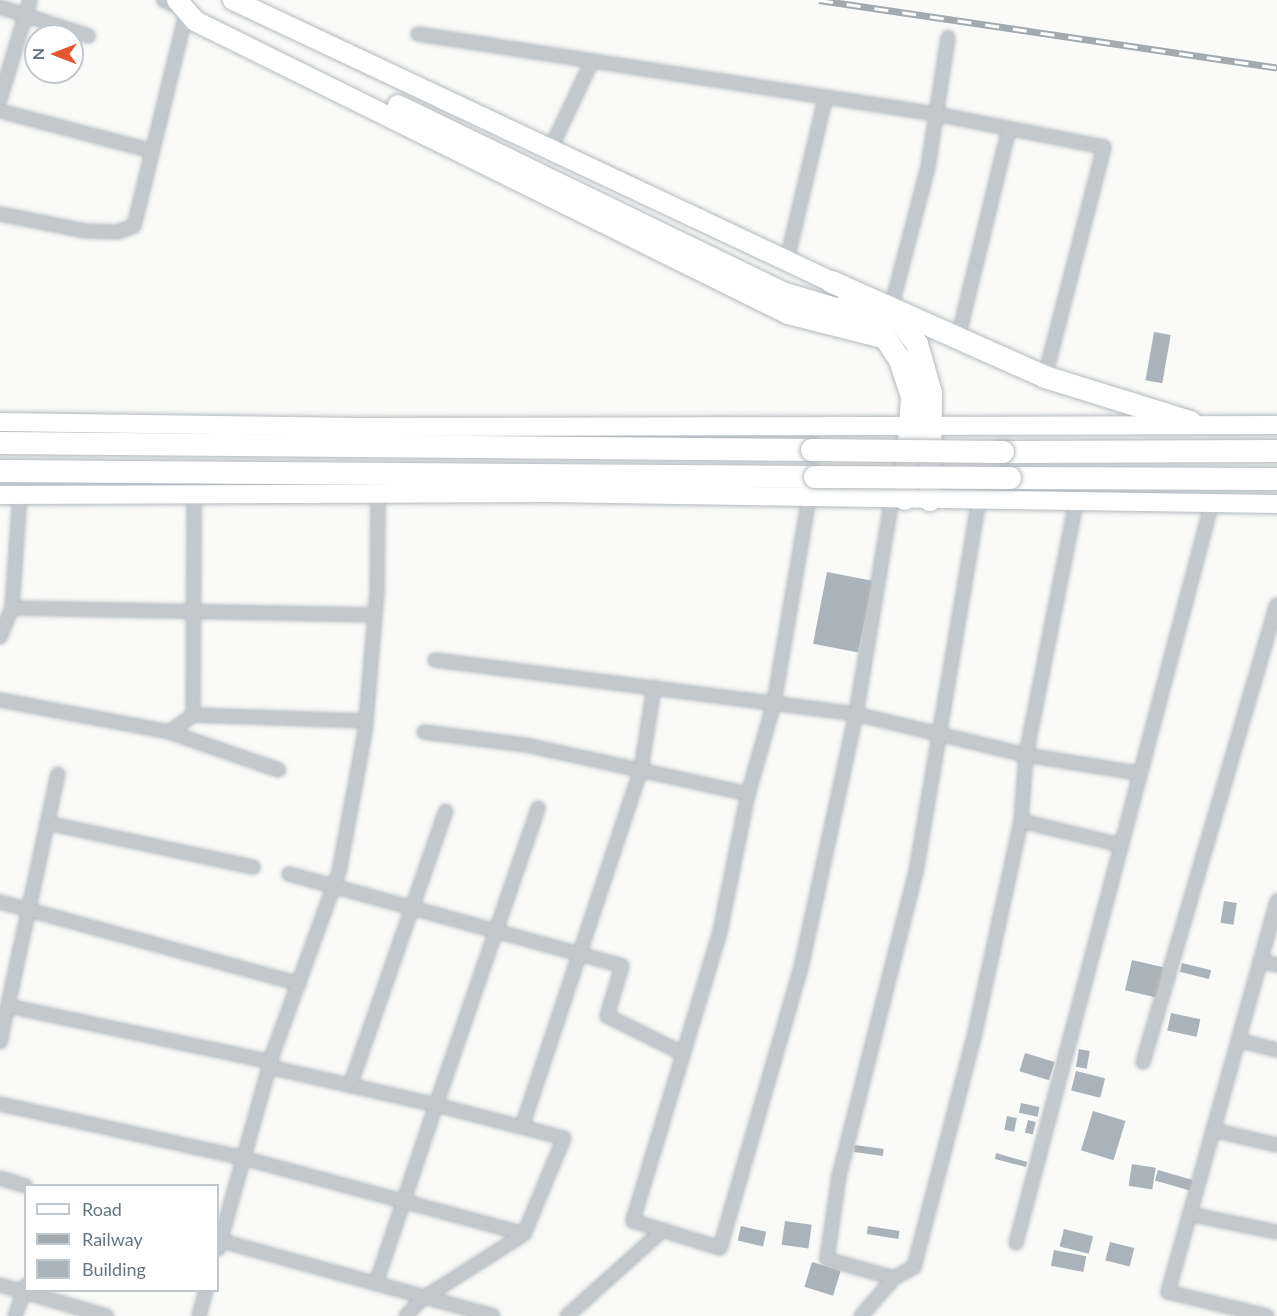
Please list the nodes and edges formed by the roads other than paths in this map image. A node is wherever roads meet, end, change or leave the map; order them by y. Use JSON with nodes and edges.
{"nodes":[{"id":1,"x":30,"y":0,"type":"edge"},
{"id":2,"x":163,"y":0,"type":"edge"},
{"id":3,"x":233,"y":0,"type":"edge"},
{"id":4,"x":0,"y":7,"type":"edge"},
{"id":5,"x":185,"y":8,"type":"edge"},
{"id":6,"x":26,"y":15,"type":"junction"},
{"id":7,"x":418,"y":34,"type":"dead end"},
{"id":8,"x":88,"y":36,"type":"dead end"},
{"id":9,"x":948,"y":38,"type":"dead end"},
{"id":10,"x":592,"y":61,"type":"junction"},
{"id":11,"x":0,"y":99,"type":"edge"},
{"id":12,"x":825,"y":99,"type":"junction"},
{"id":13,"x":0,"y":111,"type":"edge"},
{"id":14,"x":936,"y":114,"type":"junction"},
{"id":15,"x":1008,"y":132,"type":"junction"},
{"id":16,"x":551,"y":148,"type":"junction"},
{"id":17,"x":152,"y":151,"type":"junction"},
{"id":18,"x":0,"y":214,"type":"edge"},
{"id":19,"x":787,"y":260,"type":"junction"},
{"id":20,"x":832,"y":282,"type":"joint"},
{"id":21,"x":882,"y":314,"type":"junction"},
{"id":22,"x":886,"y":339,"type":"junction"},
{"id":23,"x":957,"y":342,"type":"junction"},
{"id":24,"x":1046,"y":377,"type":"junction"},
{"id":25,"x":0,"y":422,"type":"edge"},
{"id":26,"x":1190,"y":422,"type":"junction"},
{"id":27,"x":922,"y":425,"type":"junction"},
{"id":28,"x":1277,"y":425,"type":"edge"},
{"id":29,"x":0,"y":443,"type":"edge"},
{"id":30,"x":1277,"y":451,"type":"edge"},
{"id":31,"x":0,"y":471,"type":"edge"},
{"id":32,"x":1277,"y":479,"type":"edge"},
{"id":33,"x":812,"y":487,"type":"junction"},
{"id":34,"x":0,"y":495,"type":"edge"},
{"id":35,"x":20,"y":495,"type":"junction"},
{"id":36,"x":378,"y":495,"type":"junction"},
{"id":37,"x":194,"y":497,"type":"junction"},
{"id":38,"x":899,"y":499,"type":"junction"},
{"id":39,"x":930,"y":500,"type":"junction"},
{"id":40,"x":979,"y":500,"type":"junction"},
{"id":41,"x":1076,"y":502,"type":"junction"},
{"id":42,"x":1212,"y":503,"type":"junction"},
{"id":43,"x":1277,"y":504,"type":"edge"},
{"id":44,"x":1277,"y":605,"type":"edge"},
{"id":45,"x":12,"y":608,"type":"junction"},
{"id":46,"x":194,"y":612,"type":"junction"},
{"id":47,"x":375,"y":615,"type":"junction"},
{"id":48,"x":0,"y":637,"type":"edge"},
{"id":49,"x":435,"y":660,"type":"dead end"},
{"id":50,"x":654,"y":687,"type":"junction"},
{"id":51,"x":0,"y":700,"type":"edge"},
{"id":52,"x":774,"y":703,"type":"junction"},
{"id":53,"x":856,"y":714,"type":"junction"},
{"id":54,"x":193,"y":715,"type":"junction"},
{"id":55,"x":366,"y":721,"type":"junction"},
{"id":56,"x":169,"y":732,"type":"junction"},
{"id":57,"x":424,"y":732,"type":"dead end"},
{"id":58,"x":939,"y":734,"type":"junction"},
{"id":59,"x":1026,"y":755,"type":"junction"},
{"id":60,"x":279,"y":770,"type":"dead end"},
{"id":61,"x":641,"y":771,"type":"junction"},
{"id":62,"x":1137,"y":773,"type":"junction"},
{"id":63,"x":57,"y":774,"type":"dead end"},
{"id":64,"x":748,"y":794,"type":"junction"},
{"id":65,"x":538,"y":807,"type":"dead end"},
{"id":66,"x":446,"y":812,"type":"dead end"},
{"id":67,"x":1021,"y":821,"type":"junction"},
{"id":68,"x":47,"y":823,"type":"junction"},
{"id":69,"x":1117,"y":844,"type":"junction"},
{"id":70,"x":253,"y":867,"type":"dead end"},
{"id":71,"x":289,"y":874,"type":"dead end"},
{"id":72,"x":334,"y":885,"type":"junction"},
{"id":73,"x":1277,"y":901,"type":"edge"},
{"id":74,"x":0,"y":902,"type":"edge"},
{"id":75,"x":29,"y":910,"type":"junction"},
{"id":76,"x":414,"y":911,"type":"junction"},
{"id":77,"x":495,"y":931,"type":"junction"},
{"id":78,"x":580,"y":953,"type":"junction"},
{"id":79,"x":1260,"y":961,"type":"junction"},
{"id":80,"x":1277,"y":965,"type":"edge"},
{"id":81,"x":299,"y":984,"type":"junction"},
{"id":82,"x":9,"y":1006,"type":"junction"},
{"id":83,"x":1238,"y":1041,"type":"junction"},
{"id":84,"x":0,"y":1042,"type":"edge"},
{"id":85,"x":1277,"y":1050,"type":"edge"},
{"id":86,"x":682,"y":1053,"type":"junction"},
{"id":87,"x":1143,"y":1062,"type":"dead end"},
{"id":88,"x":270,"y":1065,"type":"junction"},
{"id":89,"x":350,"y":1086,"type":"junction"},
{"id":90,"x":0,"y":1104,"type":"edge"},
{"id":91,"x":436,"y":1105,"type":"junction"},
{"id":92,"x":522,"y":1127,"type":"junction"},
{"id":93,"x":1213,"y":1130,"type":"junction"},
{"id":94,"x":1277,"y":1145,"type":"edge"},
{"id":95,"x":243,"y":1158,"type":"junction"},
{"id":96,"x":0,"y":1178,"type":"edge"},
{"id":97,"x":24,"y":1184,"type":"edge"},
{"id":98,"x":404,"y":1200,"type":"junction"},
{"id":99,"x":1190,"y":1214,"type":"junction"},
{"id":100,"x":663,"y":1230,"type":"junction"},
{"id":101,"x":1277,"y":1232,"type":"edge"},
{"id":102,"x":524,"y":1234,"type":"junction"},
{"id":103,"x":219,"y":1240,"type":"edge"},
{"id":104,"x":219,"y":1243,"type":"edge"},
{"id":105,"x":1016,"y":1244,"type":"dead end"},
{"id":106,"x":894,"y":1278,"type":"junction"},
{"id":107,"x":376,"y":1283,"type":"junction"},
{"id":108,"x":0,"y":1285,"type":"edge"},
{"id":109,"x":24,"y":1289,"type":"edge"},
{"id":110,"x":33,"y":1292,"type":"edge"},
{"id":111,"x":205,"y":1292,"type":"edge"},
{"id":112,"x":422,"y":1299,"type":"junction"},
{"id":113,"x":15,"y":1316,"type":"edge"},
{"id":114,"x":106,"y":1316,"type":"edge"},
{"id":115,"x":198,"y":1316,"type":"edge"},
{"id":116,"x":406,"y":1316,"type":"edge"},
{"id":117,"x":492,"y":1316,"type":"edge"},
{"id":118,"x":567,"y":1316,"type":"edge"},
{"id":119,"x":861,"y":1316,"type":"edge"},
{"id":120,"x":1267,"y":1316,"type":"edge"}],
"edges":[{"from":1,"to":6,"type":"street"},
{"from":2,"to":5,"type":"street"},
{"from":3,"to":16,"type":"main road"},
{"from":4,"to":6,"type":"street"},
{"from":5,"to":17,"type":"street"},
{"from":5,"to":21,"type":"main road"},
{"from":5,"to":22,"type":"main road"},
{"from":6,"to":8,"type":"street"},
{"from":6,"to":11,"type":"street"},
{"from":7,"to":10,"type":"street"},
{"from":9,"to":14,"type":"street"},
{"from":10,"to":12,"type":"street"},
{"from":10,"to":16,"type":"street"},
{"from":12,"to":14,"type":"street"},
{"from":12,"to":19,"type":"street"},
{"from":13,"to":17,"type":"street"},
{"from":14,"to":15,"type":"street"},
{"from":14,"to":21,"type":"street"},
{"from":15,"to":23,"type":"street"},
{"from":15,"to":24,"type":"street"},
{"from":16,"to":19,"type":"main road"},
{"from":17,"to":18,"type":"street"},
{"from":19,"to":20,"type":"main road"},
{"from":20,"to":21,"type":"highway"},
{"from":21,"to":22,"type":"highway"},
{"from":21,"to":23,"type":"highway"},
{"from":21,"to":27,"type":"highway"},
{"from":22,"to":27,"type":"highway"},
{"from":23,"to":24,"type":"highway"},
{"from":24,"to":26,"type":"highway"},
{"from":25,"to":27,"type":"street"},
{"from":26,"to":27,"type":"street"},
{"from":26,"to":28,"type":"street"},
{"from":27,"to":38,"type":"highway"},
{"from":27,"to":39,"type":"highway"},
{"from":29,"to":30,"type":"highway","bridge":true},
{"from":31,"to":33,"type":"highway"},
{"from":32,"to":33,"type":"highway","bridge":true},
{"from":33,"to":36,"type":"street"},
{"from":33,"to":38,"type":"street"},
{"from":33,"to":52,"type":"street"},
{"from":34,"to":35,"type":"street"},
{"from":35,"to":37,"type":"street"},
{"from":35,"to":45,"type":"street"},
{"from":36,"to":37,"type":"street"},
{"from":36,"to":47,"type":"street"},
{"from":37,"to":46,"type":"street"},
{"from":38,"to":39,"type":"street"},
{"from":38,"to":53,"type":"street"},
{"from":39,"to":40,"type":"street"},
{"from":40,"to":41,"type":"street"},
{"from":40,"to":58,"type":"street"},
{"from":41,"to":42,"type":"street"},
{"from":41,"to":59,"type":"street"},
{"from":42,"to":43,"type":"street"},
{"from":42,"to":62,"type":"street"},
{"from":44,"to":87,"type":"street"},
{"from":45,"to":46,"type":"street"},
{"from":45,"to":48,"type":"street"},
{"from":46,"to":47,"type":"street"},
{"from":46,"to":54,"type":"street"},
{"from":47,"to":55,"type":"street"},
{"from":49,"to":50,"type":"street"},
{"from":50,"to":52,"type":"street"},
{"from":50,"to":61,"type":"street"},
{"from":51,"to":56,"type":"street"},
{"from":52,"to":53,"type":"street"},
{"from":52,"to":64,"type":"street"},
{"from":53,"to":58,"type":"street"},
{"from":53,"to":100,"type":"street"},
{"from":54,"to":55,"type":"street"},
{"from":54,"to":56,"type":"street"},
{"from":55,"to":72,"type":"street"},
{"from":56,"to":60,"type":"street"},
{"from":57,"to":61,"type":"street"},
{"from":58,"to":59,"type":"street"},
{"from":58,"to":106,"type":"street"},
{"from":59,"to":62,"type":"street"},
{"from":59,"to":67,"type":"street"},
{"from":61,"to":64,"type":"street"},
{"from":61,"to":78,"type":"street"},
{"from":62,"to":69,"type":"street"},
{"from":63,"to":68,"type":"street"},
{"from":64,"to":86,"type":"street"},
{"from":65,"to":77,"type":"street"},
{"from":66,"to":76,"type":"street"},
{"from":67,"to":69,"type":"street"},
{"from":67,"to":106,"type":"street"},
{"from":68,"to":70,"type":"street"},
{"from":68,"to":75,"type":"street"},
{"from":69,"to":105,"type":"street"},
{"from":71,"to":72,"type":"street"},
{"from":72,"to":76,"type":"street"},
{"from":72,"to":81,"type":"street"},
{"from":73,"to":79,"type":"street"},
{"from":74,"to":75,"type":"street"},
{"from":75,"to":81,"type":"street"},
{"from":75,"to":82,"type":"street"},
{"from":76,"to":77,"type":"street"},
{"from":76,"to":89,"type":"street"},
{"from":77,"to":78,"type":"street"},
{"from":77,"to":91,"type":"street"},
{"from":78,"to":86,"type":"street"},
{"from":78,"to":92,"type":"street"},
{"from":79,"to":80,"type":"street"},
{"from":79,"to":83,"type":"street"},
{"from":81,"to":88,"type":"street"},
{"from":82,"to":84,"type":"street"},
{"from":82,"to":88,"type":"street"},
{"from":83,"to":85,"type":"street"},
{"from":83,"to":93,"type":"street"},
{"from":86,"to":100,"type":"street"},
{"from":88,"to":89,"type":"street"},
{"from":88,"to":95,"type":"street"},
{"from":89,"to":91,"type":"street"},
{"from":90,"to":95,"type":"street"},
{"from":91,"to":92,"type":"street"},
{"from":91,"to":98,"type":"street"},
{"from":92,"to":102,"type":"street"},
{"from":93,"to":94,"type":"street"},
{"from":93,"to":99,"type":"street"},
{"from":95,"to":98,"type":"street"},
{"from":95,"to":103,"type":"street"},
{"from":96,"to":97,"type":"street"},
{"from":98,"to":102,"type":"street"},
{"from":98,"to":107,"type":"street"},
{"from":99,"to":101,"type":"street"},
{"from":99,"to":120,"type":"street"},
{"from":100,"to":118,"type":"street"},
{"from":102,"to":112,"type":"street"},
{"from":104,"to":107,"type":"street"},
{"from":106,"to":119,"type":"street"},
{"from":107,"to":112,"type":"street"},
{"from":108,"to":109,"type":"street"},
{"from":109,"to":113,"type":"street"},
{"from":110,"to":114,"type":"street"},
{"from":111,"to":115,"type":"street"},
{"from":112,"to":116,"type":"street"},
{"from":112,"to":117,"type":"street"}]}
